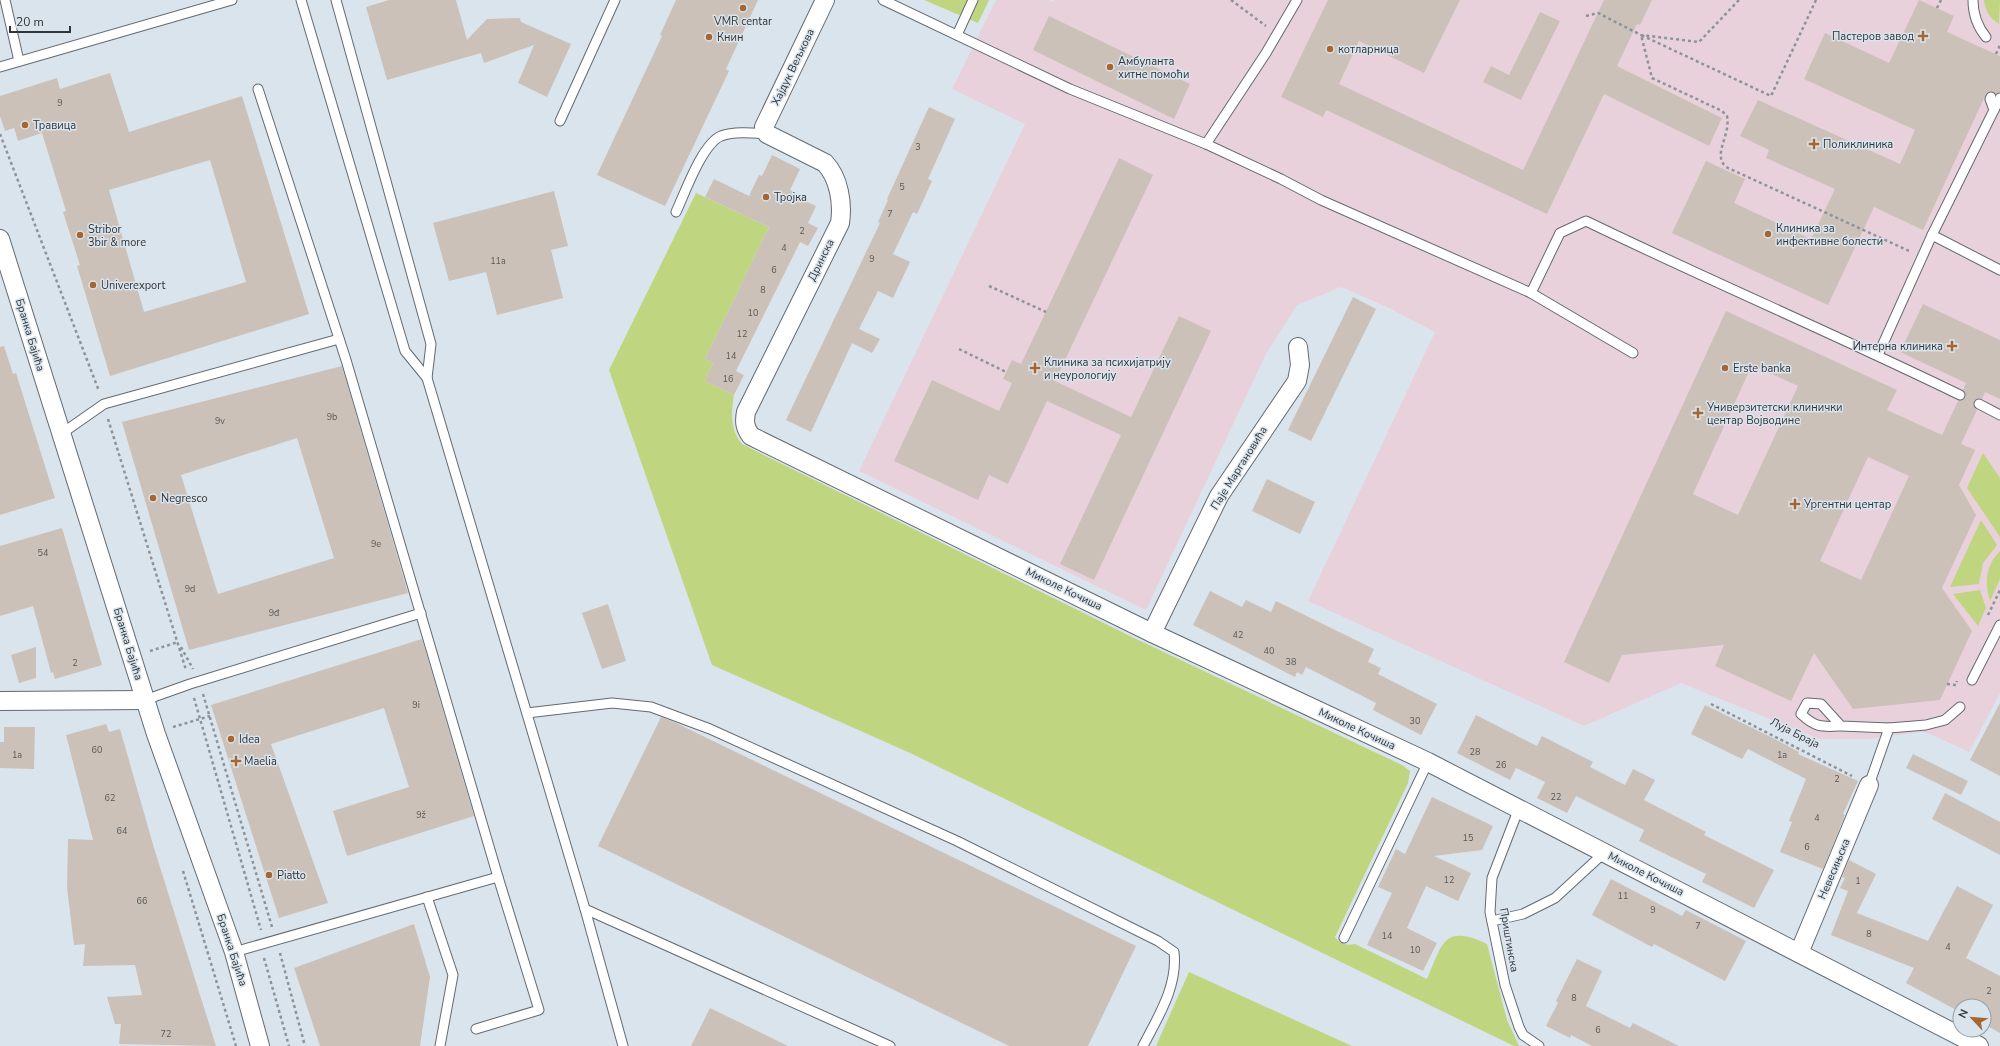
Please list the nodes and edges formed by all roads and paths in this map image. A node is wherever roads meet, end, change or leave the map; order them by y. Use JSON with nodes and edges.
{"nodes":[{"id":1,"x":5,"y":0,"type":"edge"},
{"id":2,"x":232,"y":0,"type":"edge"},
{"id":3,"x":301,"y":0,"type":"edge"},
{"id":4,"x":336,"y":0,"type":"edge"},
{"id":5,"x":615,"y":0,"type":"edge"},
{"id":6,"x":825,"y":0,"type":"edge"},
{"id":7,"x":883,"y":0,"type":"edge"},
{"id":8,"x":973,"y":0,"type":"edge"},
{"id":9,"x":1231,"y":0,"type":"edge"},
{"id":10,"x":1297,"y":0,"type":"edge"},
{"id":11,"x":1739,"y":0,"type":"edge"},
{"id":12,"x":1816,"y":0,"type":"edge"},
{"id":13,"x":1941,"y":0,"type":"edge"},
{"id":14,"x":1973,"y":0,"type":"edge"},
{"id":15,"x":1937,"y":8,"type":"dead end"},
{"id":16,"x":1586,"y":16,"type":"dead end"},
{"id":17,"x":957,"y":35,"type":"junction"},
{"id":18,"x":1276,"y":35,"type":"junction"},
{"id":19,"x":1641,"y":35,"type":"junction"},
{"id":20,"x":1986,"y":37,"type":"dead end"},
{"id":21,"x":2000,"y":45,"type":"edge"},
{"id":22,"x":1996,"y":54,"type":"dead end"},
{"id":23,"x":19,"y":61,"type":"junction"},
{"id":24,"x":0,"y":67,"type":"edge"},
{"id":25,"x":258,"y":88,"type":"dead end"},
{"id":26,"x":1996,"y":97,"type":"edge"},
{"id":27,"x":1995,"y":114,"type":"edge"},
{"id":28,"x":560,"y":121,"type":"dead end"},
{"id":29,"x":0,"y":134,"type":"edge"},
{"id":30,"x":767,"y":134,"type":"junction"},
{"id":31,"x":1206,"y":144,"type":"junction"},
{"id":32,"x":676,"y":212,"type":"dead end"},
{"id":33,"x":1932,"y":235,"type":"junction"},
{"id":34,"x":0,"y":239,"type":"edge"},
{"id":35,"x":1922,"y":257,"type":"junction"},
{"id":36,"x":2000,"y":270,"type":"edge"},
{"id":37,"x":989,"y":286,"type":"dead end"},
{"id":38,"x":1531,"y":293,"type":"junction"},
{"id":39,"x":1046,"y":312,"type":"dead end"},
{"id":40,"x":339,"y":339,"type":"junction"},
{"id":41,"x":1298,"y":346,"type":"dead end"},
{"id":42,"x":959,"y":349,"type":"dead end"},
{"id":43,"x":1633,"y":353,"type":"dead end"},
{"id":44,"x":1878,"y":355,"type":"junction"},
{"id":45,"x":1006,"y":372,"type":"dead end"},
{"id":46,"x":427,"y":378,"type":"junction"},
{"id":47,"x":1960,"y":395,"type":"dead end"},
{"id":48,"x":104,"y":404,"type":"junction"},
{"id":49,"x":1980,"y":404,"type":"dead end"},
{"id":50,"x":746,"y":412,"type":"joint"},
{"id":51,"x":2000,"y":415,"type":"edge"},
{"id":52,"x":61,"y":434,"type":"junction"},
{"id":53,"x":421,"y":613,"type":"junction"},
{"id":54,"x":2000,"y":625,"type":"edge"},
{"id":55,"x":1152,"y":633,"type":"junction"},
{"id":56,"x":178,"y":642,"type":"junction"},
{"id":57,"x":1972,"y":680,"type":"dead end"},
{"id":58,"x":199,"y":682,"type":"junction"},
{"id":59,"x":190,"y":684,"type":"junction"},
{"id":60,"x":145,"y":700,"type":"junction"},
{"id":61,"x":0,"y":701,"type":"edge"},
{"id":62,"x":1711,"y":704,"type":"dead end"},
{"id":63,"x":1960,"y":707,"type":"dead end"},
{"id":64,"x":527,"y":714,"type":"junction"},
{"id":65,"x":210,"y":716,"type":"junction"},
{"id":66,"x":200,"y":719,"type":"junction"},
{"id":67,"x":1841,"y":726,"type":"dead end"},
{"id":68,"x":1889,"y":728,"type":"junction"},
{"id":69,"x":156,"y":732,"type":"junction"},
{"id":70,"x":1428,"y":762,"type":"junction"},
{"id":71,"x":1869,"y":785,"type":"junction"},
{"id":72,"x":1519,"y":808,"type":"junction"},
{"id":73,"x":1605,"y":852,"type":"junction"},
{"id":74,"x":498,"y":877,"type":"junction"},
{"id":75,"x":428,"y":897,"type":"junction"},
{"id":76,"x":585,"y":909,"type":"junction"},
{"id":77,"x":1492,"y":921,"type":"junction"},
{"id":78,"x":1344,"y":938,"type":"dead end"},
{"id":79,"x":276,"y":940,"type":"junction"},
{"id":80,"x":262,"y":944,"type":"junction"},
{"id":81,"x":234,"y":952,"type":"junction"},
{"id":82,"x":1799,"y":953,"type":"junction"},
{"id":83,"x":476,"y":1030,"type":"dead end"},
{"id":84,"x":260,"y":1046,"type":"edge"},
{"id":85,"x":289,"y":1046,"type":"edge"},
{"id":86,"x":305,"y":1046,"type":"edge"},
{"id":87,"x":440,"y":1046,"type":"edge"},
{"id":88,"x":623,"y":1046,"type":"edge"},
{"id":89,"x":890,"y":1046,"type":"edge"},
{"id":90,"x":1143,"y":1046,"type":"edge"},
{"id":91,"x":1540,"y":1046,"type":"edge"},
{"id":92,"x":1979,"y":1046,"type":"edge"}],
"edges":[{"from":1,"to":23,"type":"lane"},
{"from":2,"to":23,"type":"lane"},
{"from":3,"to":46,"type":"lane"},
{"from":4,"to":46,"type":"lane"},
{"from":5,"to":28,"type":"lane"},
{"from":6,"to":30,"type":"street","name":"Хајдук Вељкова"},
{"from":7,"to":17,"type":"lane"},
{"from":8,"to":17,"type":"lane"},
{"from":9,"to":18,"type":"path"},
{"from":10,"to":18,"type":"lane"},
{"from":11,"to":19,"type":"path"},
{"from":12,"to":19,"type":"path"},
{"from":13,"to":15,"type":"path"},
{"from":14,"to":20,"type":"lane"},
{"from":16,"to":19,"type":"path"},
{"from":17,"to":31,"type":"lane"},
{"from":18,"to":31,"type":"lane"},
{"from":19,"to":35,"type":"path"},
{"from":21,"to":22,"type":"path"},
{"from":23,"to":24,"type":"lane"},
{"from":25,"to":40,"type":"lane"},
{"from":26,"to":27,"type":"lane"},
{"from":27,"to":33,"type":"lane"},
{"from":29,"to":48,"type":"path"},
{"from":30,"to":32,"type":"lane"},
{"from":30,"to":50,"type":"street","name":"Дринска"},
{"from":31,"to":38,"type":"lane"},
{"from":33,"to":35,"type":"lane"},
{"from":33,"to":36,"type":"lane"},
{"from":34,"to":52,"type":"street","name":"Бранка Бајића"},
{"from":35,"to":44,"type":"lane"},
{"from":37,"to":39,"type":"path"},
{"from":38,"to":43,"type":"lane"},
{"from":38,"to":44,"type":"lane"},
{"from":40,"to":48,"type":"lane"},
{"from":40,"to":53,"type":"lane"},
{"from":41,"to":55,"type":"street","name":"Паје Маргановића"},
{"from":42,"to":45,"type":"path"},
{"from":44,"to":47,"type":"lane"},
{"from":46,"to":64,"type":"lane"},
{"from":48,"to":52,"type":"lane"},
{"from":48,"to":56,"type":"path"},
{"from":49,"to":51,"type":"lane"},
{"from":50,"to":55,"type":"street","name":"Миколе Кочиша"},
{"from":52,"to":60,"type":"street","name":"Бранка Бајића"},
{"from":53,"to":58,"type":"lane"},
{"from":53,"to":74,"type":"lane"},
{"from":54,"to":57,"type":"lane"},
{"from":55,"to":70,"type":"street","name":"Миколе Кочиша"},
{"from":56,"to":58,"type":"path"},
{"from":56,"to":59,"type":"path"},
{"from":58,"to":59,"type":"lane"},
{"from":58,"to":65,"type":"path"},
{"from":59,"to":60,"type":"lane"},
{"from":59,"to":66,"type":"path"},
{"from":60,"to":61,"type":"street"},
{"from":60,"to":69,"type":"street","name":"Бранка Бајића"},
{"from":62,"to":71,"type":"path","name":"Луја Браја"},
{"from":63,"to":68,"type":"lane"},
{"from":64,"to":76,"type":"lane"},
{"from":64,"to":90,"type":"lane"},
{"from":65,"to":66,"type":"path"},
{"from":65,"to":79,"type":"path"},
{"from":66,"to":69,"type":"path"},
{"from":66,"to":80,"type":"path"},
{"from":67,"to":68,"type":"lane"},
{"from":68,"to":71,"type":"lane"},
{"from":69,"to":81,"type":"street","name":"Бранка Бајића"},
{"from":70,"to":72,"type":"street","name":"Миколе Кочиша"},
{"from":70,"to":78,"type":"lane"},
{"from":71,"to":82,"type":"street","name":"Невесињска"},
{"from":72,"to":73,"type":"street","name":"Миколе Кочиша"},
{"from":72,"to":77,"type":"lane","name":"Приштинска"},
{"from":73,"to":77,"type":"lane"},
{"from":73,"to":82,"type":"street","name":"Миколе Кочиша"},
{"from":74,"to":75,"type":"lane"},
{"from":74,"to":83,"type":"lane"},
{"from":75,"to":79,"type":"lane"},
{"from":75,"to":87,"type":"lane"},
{"from":76,"to":88,"type":"lane"},
{"from":76,"to":89,"type":"lane"},
{"from":77,"to":91,"type":"lane","name":"Приштинска"},
{"from":79,"to":80,"type":"lane"},
{"from":79,"to":86,"type":"path"},
{"from":80,"to":81,"type":"lane"},
{"from":80,"to":85,"type":"path"},
{"from":81,"to":84,"type":"street","name":"Бранка Бајића"},
{"from":82,"to":92,"type":"street","name":"Миколе Кочиша"}]}
